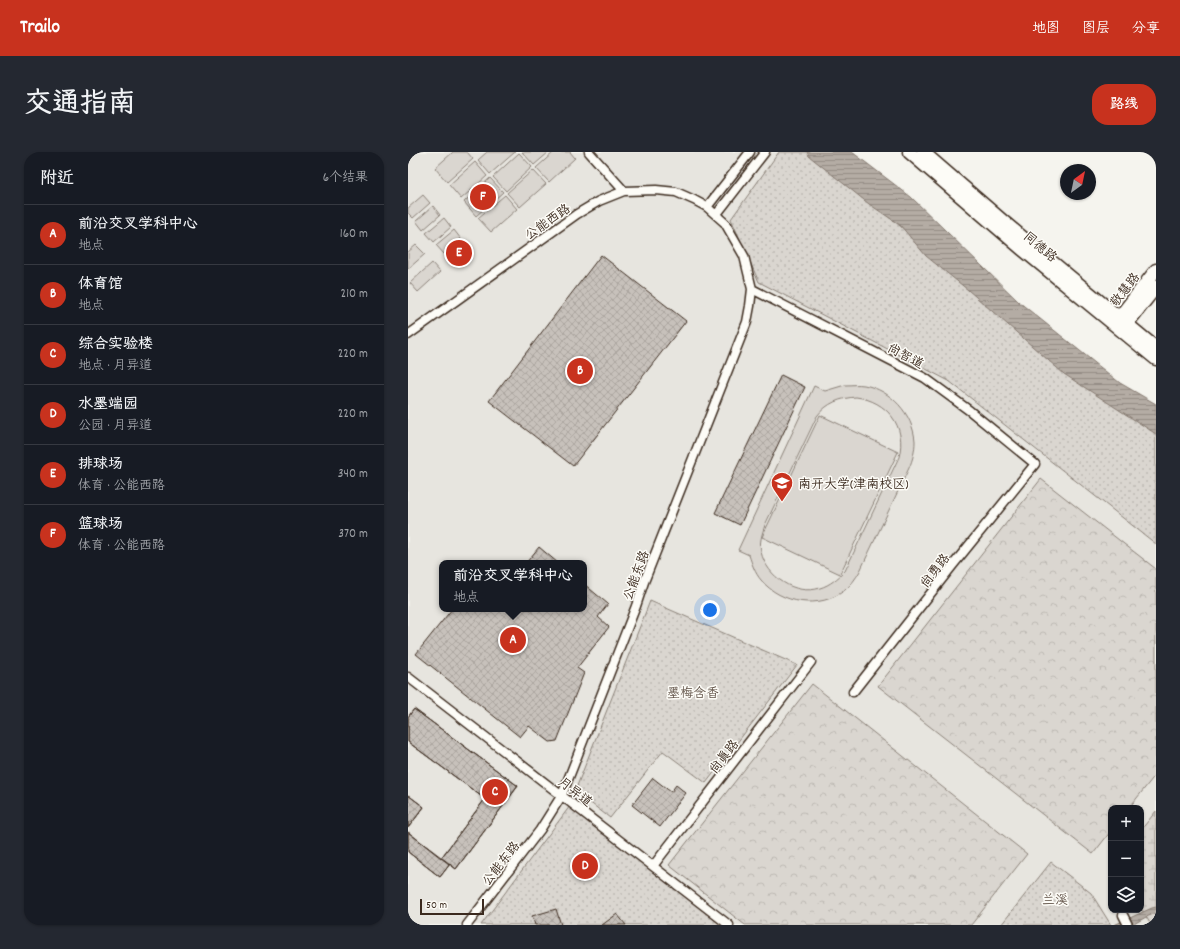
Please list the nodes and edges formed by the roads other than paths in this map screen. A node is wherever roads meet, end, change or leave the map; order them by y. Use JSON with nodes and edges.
{"nodes":[{"id":1,"x":589,"y":152,"type":"edge"},
{"id":2,"x":750,"y":152,"type":"edge"},
{"id":3,"x":765,"y":152,"type":"edge"},
{"id":4,"x":909,"y":152,"type":"edge"},
{"id":5,"x":923,"y":152,"type":"edge"},
{"id":6,"x":624,"y":191,"type":"junction"},
{"id":7,"x":707,"y":207,"type":"junction"},
{"id":8,"x":716,"y":214,"type":"junction"},
{"id":9,"x":1156,"y":270,"type":"edge"},
{"id":10,"x":1156,"y":287,"type":"edge"},
{"id":11,"x":752,"y":289,"type":"junction"},
{"id":12,"x":1120,"y":325,"type":"junction"},
{"id":13,"x":408,"y":335,"type":"edge"},
{"id":14,"x":1156,"y":348,"type":"edge"},
{"id":15,"x":1156,"y":359,"type":"edge"},
{"id":16,"x":1035,"y":464,"type":"joint"},
{"id":17,"x":811,"y":662,"type":"dead end"},
{"id":18,"x":408,"y":677,"type":"edge"},
{"id":19,"x":853,"y":692,"type":"dead end"},
{"id":20,"x":562,"y":795,"type":"junction"},
{"id":21,"x":653,"y":866,"type":"junction"},
{"id":22,"x":1123,"y":915,"type":"dead end"},
{"id":23,"x":467,"y":925,"type":"edge"},
{"id":24,"x":729,"y":925,"type":"edge"},
{"id":25,"x":1128,"y":925,"type":"edge"}],
"edges":[{"from":1,"to":6,"type":"street"},
{"from":2,"to":7,"type":"street"},
{"from":3,"to":8,"type":"street"},
{"from":4,"to":12,"type":"main road","name":"同德路"},
{"from":5,"to":12,"type":"main road","name":"同德路"},
{"from":6,"to":7,"type":"street","name":"公能西路"},
{"from":6,"to":13,"type":"street","name":"公能西路"},
{"from":7,"to":8,"type":"street","name":"公能西路"},
{"from":8,"to":11,"type":"street","name":"公能东路"},
{"from":9,"to":12,"type":"main road","name":"敬慧路"},
{"from":10,"to":12,"type":"main road","name":"敬慧路"},
{"from":11,"to":16,"type":"street","name":"尚智道"},
{"from":11,"to":20,"type":"street","name":"公能东路"},
{"from":12,"to":14,"type":"main road","name":"同德路"},
{"from":12,"to":15,"type":"main road","name":"同德路"},
{"from":16,"to":19,"type":"street","name":"尚勇路"},
{"from":17,"to":21,"type":"street","name":"尚真路"},
{"from":18,"to":20,"type":"street","name":"月异道"},
{"from":20,"to":21,"type":"street","name":"月异道"},
{"from":20,"to":23,"type":"street","name":"公能东路"},
{"from":21,"to":24,"type":"street","name":"月异道"},
{"from":22,"to":25,"type":"street"}]}
